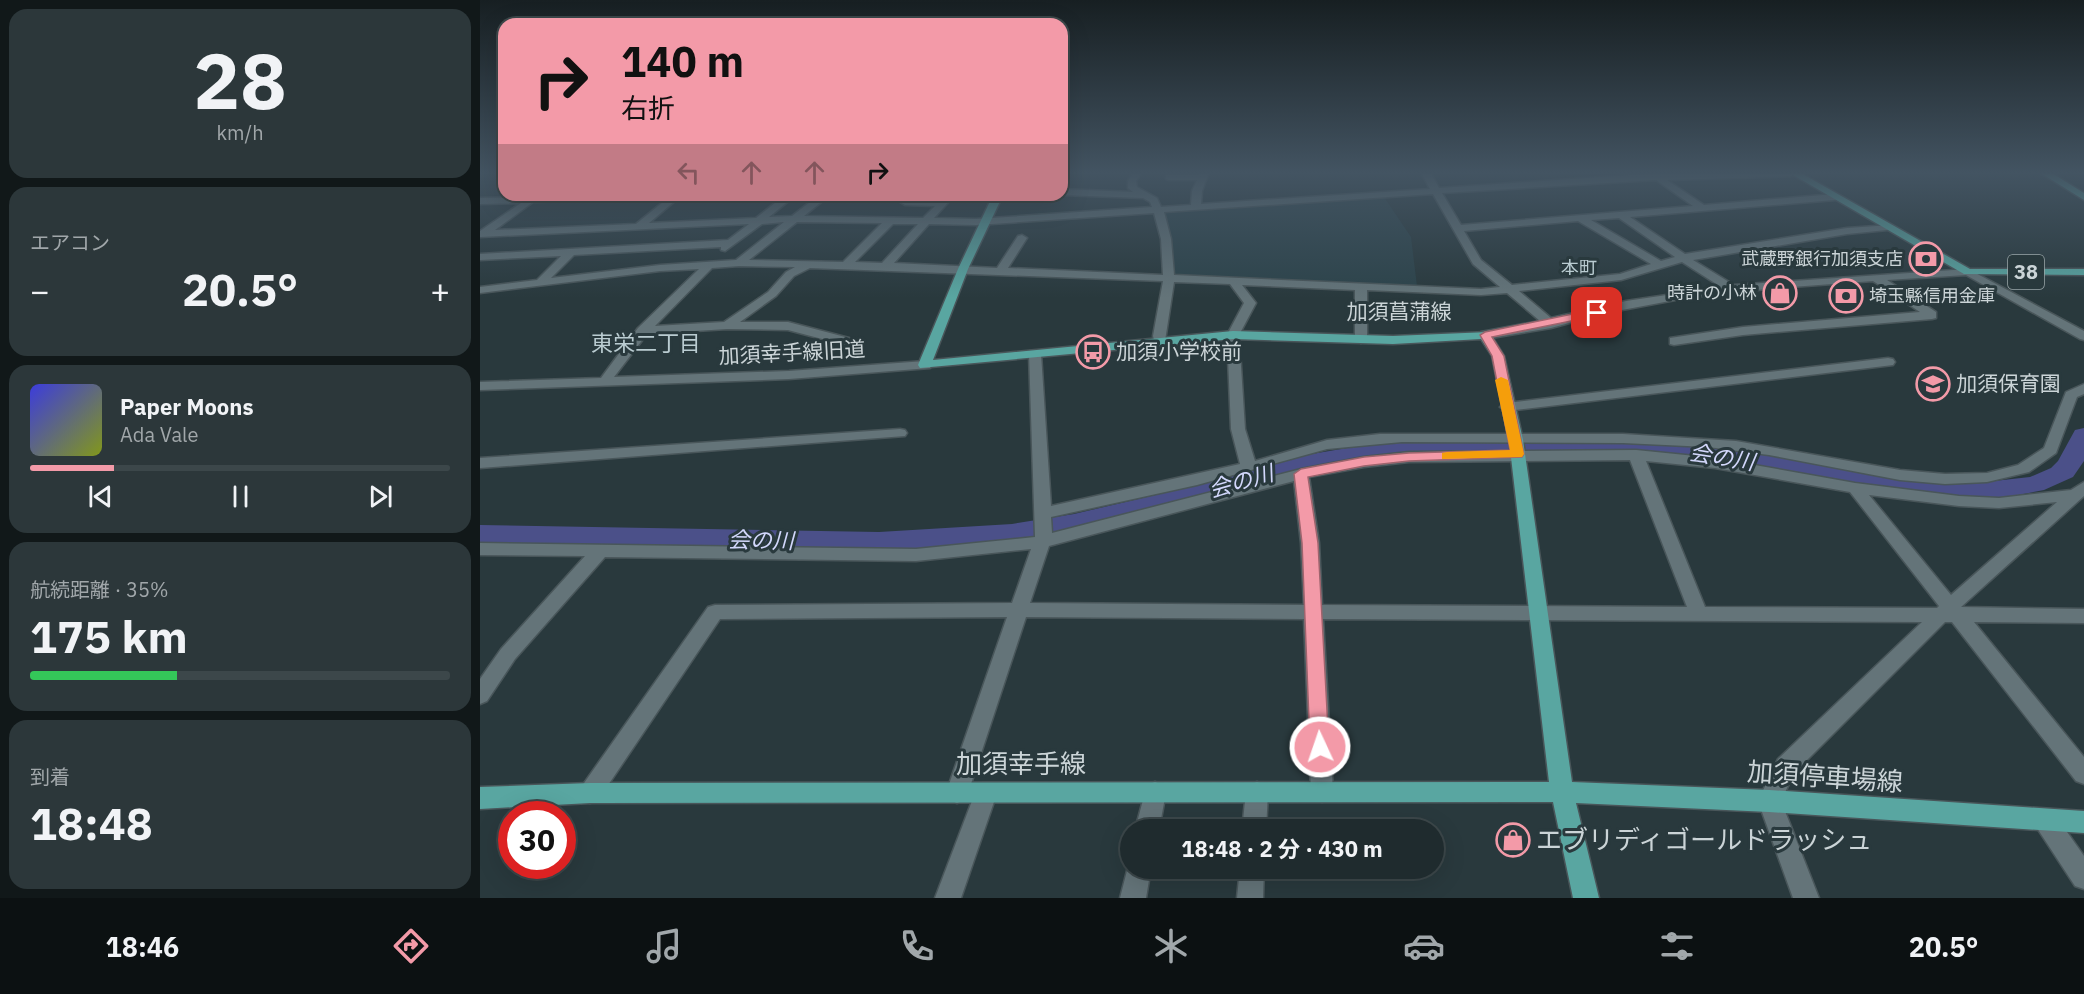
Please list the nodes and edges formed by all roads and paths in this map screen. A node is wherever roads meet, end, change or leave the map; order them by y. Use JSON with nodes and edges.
{"nodes":[{"id":1,"x":511,"y":214,"type":"edge"},
{"id":2,"x":653,"y":214,"type":"edge"},
{"id":3,"x":767,"y":214,"type":"edge"},
{"id":4,"x":801,"y":214,"type":"edge"},
{"id":5,"x":932,"y":214,"type":"edge"},
{"id":6,"x":989,"y":214,"type":"edge"},
{"id":7,"x":1097,"y":214,"type":"edge"},
{"id":8,"x":1160,"y":214,"type":"edge"},
{"id":9,"x":1450,"y":214,"type":"edge"},
{"id":10,"x":1620,"y":214,"type":"joint"},
{"id":11,"x":1864,"y":214,"type":"edge"},
{"id":12,"x":1580,"y":218,"type":"junction"},
{"id":13,"x":795,"y":219,"type":"junction"},
{"id":14,"x":759,"y":220,"type":"junction"},
{"id":15,"x":891,"y":220,"type":"junction"},
{"id":16,"x":926,"y":221,"type":"junction"},
{"id":17,"x":985,"y":221,"type":"junction"},
{"id":18,"x":639,"y":226,"type":"junction"},
{"id":19,"x":1887,"y":227,"type":"junction"},
{"id":20,"x":1459,"y":228,"type":"junction"},
{"id":21,"x":482,"y":235,"type":"edge"},
{"id":22,"x":1022,"y":238,"type":"dead end"},
{"id":23,"x":732,"y":243,"type":"junction"},
{"id":24,"x":572,"y":251,"type":"junction"},
{"id":25,"x":480,"y":257,"type":"edge"},
{"id":26,"x":1683,"y":258,"type":"junction"},
{"id":27,"x":739,"y":263,"type":"junction"},
{"id":28,"x":846,"y":264,"type":"junction"},
{"id":29,"x":706,"y":265,"type":"junction"},
{"id":30,"x":807,"y":265,"type":"junction"},
{"id":31,"x":1660,"y":265,"type":"junction"},
{"id":32,"x":885,"y":266,"type":"junction"},
{"id":33,"x":963,"y":269,"type":"junction"},
{"id":34,"x":1000,"y":272,"type":"junction"},
{"id":35,"x":1968,"y":272,"type":"junction"},
{"id":36,"x":2084,"y":273,"type":"edge"},
{"id":37,"x":1875,"y":277,"type":"junction"},
{"id":38,"x":1169,"y":278,"type":"junction"},
{"id":39,"x":1233,"y":281,"type":"junction"},
{"id":40,"x":542,"y":282,"type":"junction"},
{"id":41,"x":1361,"y":286,"type":"junction"},
{"id":42,"x":1506,"y":287,"type":"junction"},
{"id":43,"x":480,"y":290,"type":"edge"},
{"id":44,"x":1733,"y":290,"type":"junction"},
{"id":45,"x":1551,"y":324,"type":"junction"},
{"id":46,"x":727,"y":325,"type":"junction"},
{"id":47,"x":642,"y":331,"type":"junction"},
{"id":48,"x":1233,"y":335,"type":"junction"},
{"id":49,"x":1485,"y":335,"type":"junction"},
{"id":50,"x":2084,"y":336,"type":"edge"},
{"id":51,"x":1361,"y":339,"type":"junction"},
{"id":52,"x":1159,"y":341,"type":"junction"},
{"id":53,"x":1674,"y":341,"type":"dead end"},
{"id":54,"x":845,"y":342,"type":"dead end"},
{"id":55,"x":1035,"y":354,"type":"junction"},
{"id":56,"x":1888,"y":362,"type":"dead end"},
{"id":57,"x":925,"y":365,"type":"junction"},
{"id":58,"x":605,"y":381,"type":"junction"},
{"id":59,"x":480,"y":386,"type":"edge"},
{"id":60,"x":2084,"y":388,"type":"edge"},
{"id":61,"x":1507,"y":407,"type":"junction"},
{"id":62,"x":900,"y":433,"type":"dead end"},
{"id":63,"x":1516,"y":446,"type":"junction"},
{"id":64,"x":1636,"y":455,"type":"junction"},
{"id":65,"x":480,"y":463,"type":"edge"},
{"id":66,"x":1249,"y":467,"type":"junction"},
{"id":67,"x":1301,"y":474,"type":"junction"},
{"id":68,"x":1855,"y":488,"type":"junction"},
{"id":69,"x":2078,"y":491,"type":"edge"},
{"id":70,"x":1042,"y":528,"type":"junction"},
{"id":71,"x":480,"y":549,"type":"edge"},
{"id":72,"x":600,"y":551,"type":"junction"},
{"id":73,"x":1017,"y":610,"type":"junction"},
{"id":74,"x":1313,"y":612,"type":"junction"},
{"id":75,"x":1537,"y":612,"type":"junction"},
{"id":76,"x":1950,"y":613,"type":"junction"},
{"id":77,"x":1699,"y":614,"type":"junction"},
{"id":78,"x":2084,"y":616,"type":"edge"},
{"id":79,"x":480,"y":695,"type":"edge"},
{"id":80,"x":2084,"y":774,"type":"edge"},
{"id":81,"x":1155,"y":792,"type":"junction"},
{"id":82,"x":1257,"y":792,"type":"junction"},
{"id":83,"x":1322,"y":792,"type":"junction"},
{"id":84,"x":1562,"y":792,"type":"junction"},
{"id":85,"x":590,"y":793,"type":"junction"},
{"id":86,"x":957,"y":793,"type":"junction"},
{"id":87,"x":986,"y":793,"type":"junction"},
{"id":88,"x":480,"y":798,"type":"edge"},
{"id":89,"x":1769,"y":801,"type":"junction"},
{"id":90,"x":1150,"y":819,"type":"edge"},
{"id":91,"x":1255,"y":819,"type":"edge"},
{"id":92,"x":2045,"y":820,"type":"junction"},
{"id":93,"x":2084,"y":822,"type":"edge"},
{"id":94,"x":2084,"y":877,"type":"edge"},
{"id":95,"x":1137,"y":879,"type":"edge"},
{"id":96,"x":1251,"y":879,"type":"edge"},
{"id":97,"x":948,"y":898,"type":"edge"},
{"id":98,"x":1133,"y":898,"type":"edge"},
{"id":99,"x":1250,"y":898,"type":"edge"},
{"id":100,"x":1586,"y":898,"type":"edge"},
{"id":101,"x":1806,"y":898,"type":"edge"}],
"edges":[{"from":1,"to":21,"type":"street"},
{"from":2,"to":18,"type":"street"},
{"from":3,"to":14,"type":"street"},
{"from":4,"to":13,"type":"street"},
{"from":5,"to":16,"type":"street"},
{"from":6,"to":17,"type":"main road"},
{"from":7,"to":17,"type":"street"},
{"from":8,"to":38,"type":"street"},
{"from":9,"to":20,"type":"street"},
{"from":10,"to":12,"type":"street"},
{"from":10,"to":26,"type":"street"},
{"from":11,"to":19,"type":"main road","number":"38"},
{"from":12,"to":20,"type":"street"},
{"from":12,"to":31,"type":"street"},
{"from":13,"to":14,"type":"street"},
{"from":13,"to":15,"type":"street"},
{"from":13,"to":27,"type":"street"},
{"from":14,"to":18,"type":"street"},
{"from":14,"to":23,"type":"street"},
{"from":15,"to":16,"type":"street"},
{"from":15,"to":28,"type":"street"},
{"from":16,"to":17,"type":"street"},
{"from":16,"to":32,"type":"street"},
{"from":17,"to":33,"type":"main road"},
{"from":18,"to":21,"type":"street"},
{"from":19,"to":26,"type":"street"},
{"from":19,"to":35,"type":"main road","number":"38"},
{"from":20,"to":42,"type":"street"},
{"from":22,"to":34,"type":"street"},
{"from":23,"to":24,"type":"street"},
{"from":23,"to":29,"type":"street"},
{"from":24,"to":25,"type":"street"},
{"from":24,"to":40,"type":"street"},
{"from":26,"to":31,"type":"street"},
{"from":26,"to":44,"type":"street"},
{"from":27,"to":29,"type":"street"},
{"from":27,"to":30,"type":"street"},
{"from":28,"to":30,"type":"street"},
{"from":28,"to":32,"type":"street"},
{"from":29,"to":40,"type":"street"},
{"from":29,"to":47,"type":"street"},
{"from":30,"to":46,"type":"street"},
{"from":31,"to":42,"type":"street"},
{"from":32,"to":33,"type":"street"},
{"from":33,"to":34,"type":"street"},
{"from":33,"to":57,"type":"main road"},
{"from":34,"to":38,"type":"street"},
{"from":35,"to":36,"type":"main road","number":"38"},
{"from":35,"to":37,"type":"street"},
{"from":35,"to":50,"type":"street"},
{"from":37,"to":44,"type":"street"},
{"from":37,"to":53,"type":"street"},
{"from":38,"to":39,"type":"street"},
{"from":38,"to":52,"type":"street"},
{"from":39,"to":41,"type":"street"},
{"from":39,"to":48,"type":"street"},
{"from":40,"to":43,"type":"street"},
{"from":41,"to":42,"type":"street"},
{"from":41,"to":51,"type":"street"},
{"from":42,"to":45,"type":"street"},
{"from":44,"to":45,"type":"street"},
{"from":45,"to":49,"type":"street"},
{"from":46,"to":47,"type":"street"},
{"from":46,"to":54,"type":"street"},
{"from":47,"to":58,"type":"street"},
{"from":48,"to":51,"type":"main road","name":"加須菖蒲線"},
{"from":48,"to":52,"type":"main road","name":"加須菖蒲線"},
{"from":48,"to":66,"type":"street"},
{"from":49,"to":51,"type":"main road","name":"加須菖蒲線"},
{"from":49,"to":61,"type":"main road"},
{"from":52,"to":55,"type":"main road","name":"加須菖蒲線"},
{"from":55,"to":57,"type":"main road","name":"加須菖蒲線"},
{"from":55,"to":70,"type":"street"},
{"from":56,"to":61,"type":"street"},
{"from":57,"to":58,"type":"street","name":"加須幸手線旧道"},
{"from":58,"to":59,"type":"street","name":"加須幸手線旧道"},
{"from":60,"to":63,"type":"street"},
{"from":61,"to":63,"type":"main road"},
{"from":62,"to":65,"type":"street"},
{"from":63,"to":64,"type":"street"},
{"from":63,"to":66,"type":"street"},
{"from":63,"to":67,"type":"street"},
{"from":63,"to":75,"type":"main road"},
{"from":64,"to":68,"type":"street"},
{"from":64,"to":77,"type":"street"},
{"from":66,"to":70,"type":"street"},
{"from":67,"to":70,"type":"street"},
{"from":67,"to":74,"type":"street"},
{"from":68,"to":69,"type":"street"},
{"from":68,"to":76,"type":"street"},
{"from":69,"to":76,"type":"street"},
{"from":70,"to":72,"type":"street"},
{"from":70,"to":73,"type":"street"},
{"from":71,"to":72,"type":"street"},
{"from":72,"to":79,"type":"street"},
{"from":73,"to":74,"type":"street"},
{"from":73,"to":85,"type":"street"},
{"from":73,"to":86,"type":"street"},
{"from":74,"to":75,"type":"street"},
{"from":74,"to":83,"type":"street"},
{"from":75,"to":77,"type":"street"},
{"from":75,"to":84,"type":"main road"},
{"from":76,"to":77,"type":"street"},
{"from":76,"to":78,"type":"street"},
{"from":76,"to":80,"type":"street"},
{"from":76,"to":89,"type":"street"},
{"from":81,"to":82,"type":"main road","name":"加須幸手線"},
{"from":81,"to":87,"type":"main road","name":"加須幸手線"},
{"from":81,"to":90,"type":"street"},
{"from":82,"to":83,"type":"main road","name":"加須幸手線"},
{"from":82,"to":91,"type":"street"},
{"from":83,"to":84,"type":"main road","name":"加須幸手線"},
{"from":84,"to":89,"type":"main road","name":"加須停車場線"},
{"from":84,"to":100,"type":"main road"},
{"from":85,"to":86,"type":"main road","name":"加須幸手線"},
{"from":85,"to":88,"type":"main road","name":"加須幸手線"},
{"from":86,"to":87,"type":"main road","name":"加須幸手線"},
{"from":87,"to":97,"type":"street"},
{"from":89,"to":92,"type":"main road","name":"加須停車場線"},
{"from":89,"to":101,"type":"street"},
{"from":92,"to":93,"type":"main road","name":"加須停車場線"},
{"from":92,"to":94,"type":"street"},
{"from":95,"to":98,"type":"street"},
{"from":96,"to":99,"type":"street"}]}
